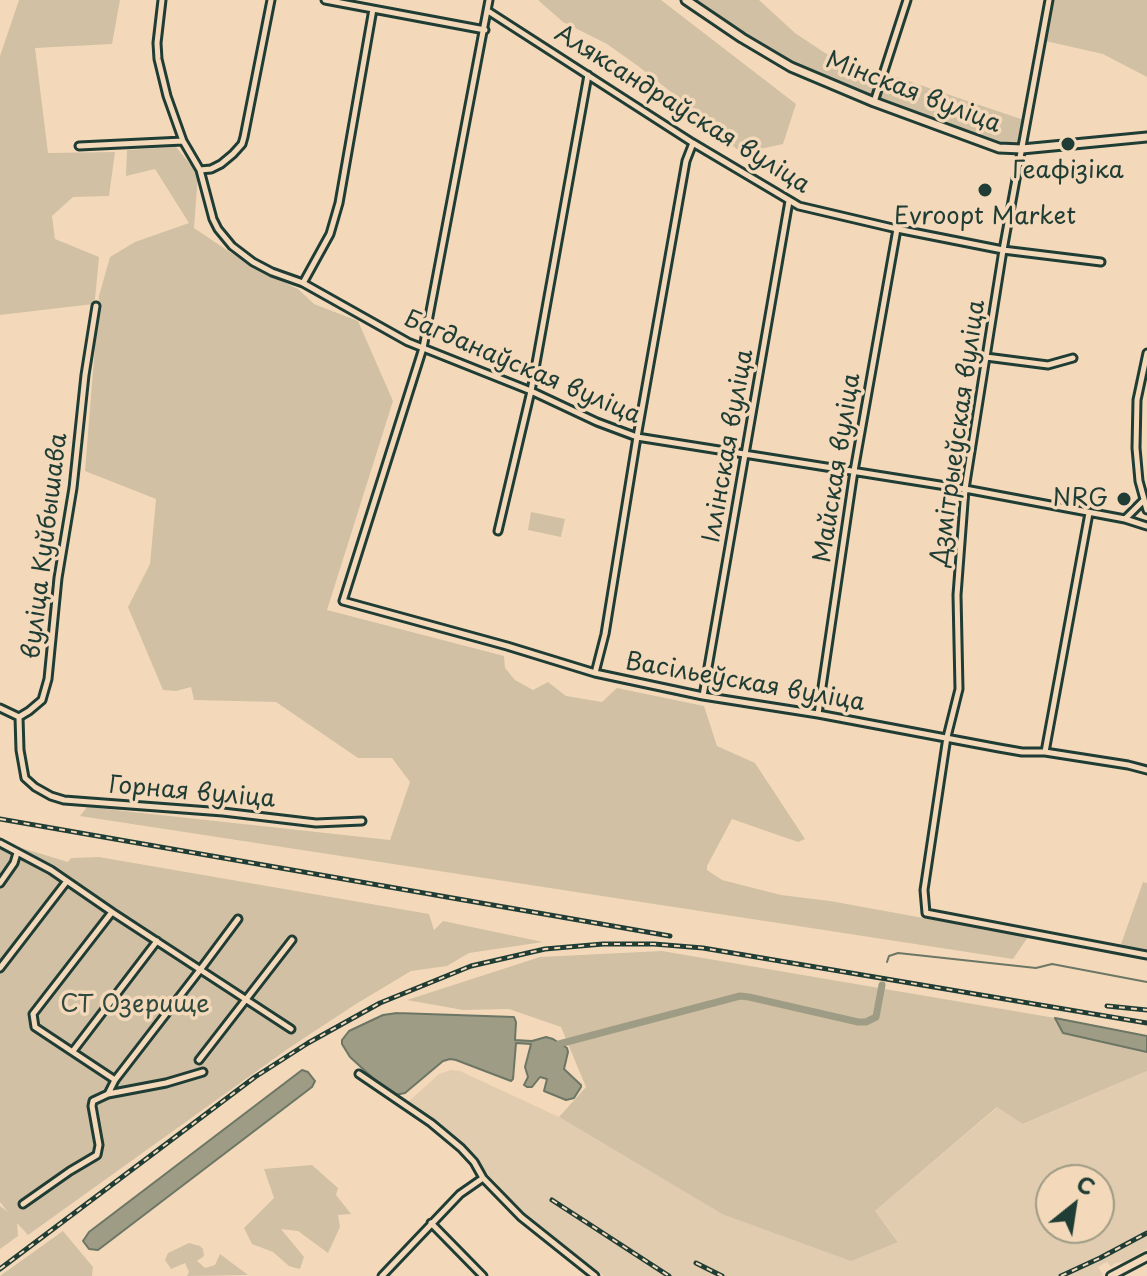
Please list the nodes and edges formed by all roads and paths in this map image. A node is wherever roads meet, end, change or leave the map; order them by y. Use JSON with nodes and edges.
{"nodes":[{"id":1,"x":162,"y":0,"type":"edge"},
{"id":2,"x":271,"y":0,"type":"edge"},
{"id":3,"x":325,"y":0,"type":"edge"},
{"id":4,"x":489,"y":0,"type":"edge"},
{"id":5,"x":701,"y":0,"type":"edge"},
{"id":6,"x":907,"y":0,"type":"edge"},
{"id":7,"x":1049,"y":0,"type":"edge"},
{"id":8,"x":688,"y":1,"type":"edge"},
{"id":9,"x":373,"y":9,"type":"junction"},
{"id":10,"x":488,"y":11,"type":"junction"},
{"id":11,"x":485,"y":30,"type":"junction"},
{"id":12,"x":588,"y":75,"type":"junction"},
{"id":13,"x":874,"y":102,"type":"junction"},
{"id":14,"x":1147,"y":137,"type":"edge"},
{"id":15,"x":183,"y":141,"type":"junction"},
{"id":16,"x":693,"y":143,"type":"junction"},
{"id":17,"x":79,"y":146,"type":"dead end"},
{"id":18,"x":1022,"y":149,"type":"junction"},
{"id":19,"x":200,"y":170,"type":"junction"},
{"id":20,"x":789,"y":201,"type":"junction"},
{"id":21,"x":897,"y":229,"type":"junction"},
{"id":22,"x":1003,"y":250,"type":"junction"},
{"id":23,"x":1101,"y":262,"type":"dead end"},
{"id":24,"x":303,"y":283,"type":"junction"},
{"id":25,"x":96,"y":306,"type":"dead end"},
{"id":26,"x":423,"y":348,"type":"junction"},
{"id":27,"x":1147,"y":353,"type":"edge"},
{"id":28,"x":986,"y":357,"type":"junction"},
{"id":29,"x":1073,"y":358,"type":"dead end"},
{"id":30,"x":531,"y":391,"type":"junction"},
{"id":31,"x":637,"y":437,"type":"junction"},
{"id":32,"x":746,"y":453,"type":"junction"},
{"id":33,"x":854,"y":471,"type":"junction"},
{"id":34,"x":965,"y":489,"type":"junction"},
{"id":35,"x":1143,"y":501,"type":"junction"},
{"id":36,"x":1147,"y":510,"type":"edge"},
{"id":37,"x":1089,"y":513,"type":"junction"},
{"id":38,"x":1125,"y":519,"type":"junction"},
{"id":39,"x":1147,"y":526,"type":"edge"},
{"id":40,"x":498,"y":531,"type":"dead end"},
{"id":41,"x":595,"y":673,"type":"junction"},
{"id":42,"x":703,"y":696,"type":"junction"},
{"id":43,"x":0,"y":708,"type":"edge"},
{"id":44,"x":818,"y":714,"type":"junction"},
{"id":45,"x":19,"y":717,"type":"junction"},
{"id":46,"x":947,"y":737,"type":"junction"},
{"id":47,"x":1045,"y":752,"type":"junction"},
{"id":48,"x":1147,"y":770,"type":"edge"},
{"id":49,"x":362,"y":821,"type":"dead end"},
{"id":50,"x":0,"y":843,"type":"edge"},
{"id":51,"x":15,"y":851,"type":"junction"},
{"id":52,"x":67,"y":881,"type":"junction"},
{"id":53,"x":0,"y":883,"type":"edge"},
{"id":54,"x":112,"y":912,"type":"junction"},
{"id":55,"x":238,"y":919,"type":"dead end"},
{"id":56,"x":292,"y":940,"type":"dead end"},
{"id":57,"x":157,"y":941,"type":"junction"},
{"id":58,"x":1147,"y":955,"type":"edge"},
{"id":59,"x":0,"y":968,"type":"edge"},
{"id":60,"x":200,"y":970,"type":"junction"},
{"id":61,"x":245,"y":1000,"type":"junction"},
{"id":62,"x":291,"y":1029,"type":"dead end"},
{"id":63,"x":73,"y":1051,"type":"junction"},
{"id":64,"x":199,"y":1060,"type":"dead end"},
{"id":65,"x":203,"y":1072,"type":"dead end"},
{"id":66,"x":359,"y":1074,"type":"dead end"},
{"id":67,"x":115,"y":1080,"type":"junction"},
{"id":68,"x":108,"y":1094,"type":"junction"},
{"id":69,"x":483,"y":1178,"type":"junction"},
{"id":70,"x":23,"y":1204,"type":"dead end"},
{"id":71,"x":431,"y":1223,"type":"junction"},
{"id":72,"x":1147,"y":1257,"type":"edge"},
{"id":73,"x":382,"y":1276,"type":"edge"},
{"id":74,"x":483,"y":1276,"type":"edge"},
{"id":75,"x":595,"y":1276,"type":"edge"},
{"id":76,"x":1111,"y":1276,"type":"edge"}],
"edges":[{"from":1,"to":15,"type":"street","name":"Багданаўская вуліца"},
{"from":2,"to":19,"type":"street"},
{"from":3,"to":9,"type":"street"},
{"from":4,"to":10,"type":"street"},
{"from":5,"to":8,"type":"street"},
{"from":6,"to":13,"type":"street"},
{"from":7,"to":18,"type":"street","name":"Дзмітрыеўская вуліца"},
{"from":8,"to":13,"type":"main road","name":"Мінская вуліца"},
{"from":9,"to":11,"type":"street"},
{"from":9,"to":24,"type":"street"},
{"from":10,"to":11,"type":"street"},
{"from":10,"to":12,"type":"street","name":"Аляксандраўская вуліца"},
{"from":11,"to":26,"type":"street"},
{"from":12,"to":16,"type":"street","name":"Аляксандраўская вуліца"},
{"from":12,"to":30,"type":"street"},
{"from":13,"to":18,"type":"main road","name":"Мінская вуліца"},
{"from":14,"to":18,"type":"main road","name":"Мінская вуліца"},
{"from":15,"to":17,"type":"street"},
{"from":15,"to":19,"type":"street","name":"Багданаўская вуліца"},
{"from":16,"to":20,"type":"street","name":"Аляксандраўская вуліца"},
{"from":16,"to":31,"type":"street"},
{"from":18,"to":22,"type":"street","name":"Дзмітрыеўская вуліца"},
{"from":19,"to":24,"type":"street","name":"Багданаўская вуліца"},
{"from":20,"to":21,"type":"street","name":"Аляксандраўская вуліца"},
{"from":20,"to":32,"type":"street","name":"Іллінская вуліца"},
{"from":21,"to":22,"type":"street","name":"Аляксандраўская вуліца"},
{"from":21,"to":33,"type":"street","name":"Майская вуліца"},
{"from":22,"to":23,"type":"street","name":"Аляксандраўская вуліца"},
{"from":22,"to":28,"type":"street","name":"Дзмітрыеўская вуліца"},
{"from":24,"to":26,"type":"street","name":"Багданаўская вуліца"},
{"from":25,"to":45,"type":"street","name":"вуліца Куйбышава"},
{"from":26,"to":30,"type":"street","name":"Багданаўская вуліца"},
{"from":26,"to":41,"type":"street","name":"Васільеўская вуліца"},
{"from":27,"to":35,"type":"street"},
{"from":28,"to":29,"type":"street"},
{"from":28,"to":34,"type":"street","name":"Дзмітрыеўская вуліца"},
{"from":30,"to":31,"type":"street","name":"Багданаўская вуліца"},
{"from":30,"to":40,"type":"street"},
{"from":31,"to":32,"type":"street","name":"Багданаўская вуліца"},
{"from":31,"to":41,"type":"street"},
{"from":32,"to":33,"type":"street","name":"Багданаўская вуліца"},
{"from":32,"to":42,"type":"street","name":"Іллінская вуліца"},
{"from":33,"to":34,"type":"street","name":"Багданаўская вуліца"},
{"from":33,"to":44,"type":"street","name":"Майская вуліца"},
{"from":34,"to":37,"type":"street","name":"Багданаўская вуліца"},
{"from":34,"to":46,"type":"street","name":"Дзмітрыеўская вуліца"},
{"from":35,"to":36,"type":"street"},
{"from":35,"to":38,"type":"street"},
{"from":37,"to":38,"type":"street","name":"Багданаўская вуліца"},
{"from":37,"to":47,"type":"street"},
{"from":38,"to":39,"type":"street","name":"Багданаўская вуліца"},
{"from":41,"to":42,"type":"street","name":"Васільеўская вуліца"},
{"from":42,"to":44,"type":"street","name":"Васільеўская вуліца"},
{"from":43,"to":45,"type":"street"},
{"from":44,"to":46,"type":"street","name":"Васільеўская вуліца"},
{"from":45,"to":49,"type":"street","name":"Горная вуліца"},
{"from":46,"to":47,"type":"street","name":"Васільеўская вуліца"},
{"from":46,"to":58,"type":"street","name":"Дзмітрыеўская вуліца"},
{"from":47,"to":48,"type":"street","name":"Васільеўская вуліца"},
{"from":50,"to":51,"type":"street"},
{"from":51,"to":52,"type":"street"},
{"from":51,"to":53,"type":"street"},
{"from":52,"to":54,"type":"street"},
{"from":52,"to":59,"type":"street"},
{"from":54,"to":57,"type":"street"},
{"from":54,"to":63,"type":"street"},
{"from":55,"to":60,"type":"street"},
{"from":56,"to":61,"type":"street"},
{"from":57,"to":60,"type":"street"},
{"from":57,"to":63,"type":"street"},
{"from":60,"to":61,"type":"street"},
{"from":60,"to":67,"type":"street"},
{"from":61,"to":62,"type":"street"},
{"from":61,"to":64,"type":"street"},
{"from":63,"to":67,"type":"street"},
{"from":65,"to":68,"type":"street"},
{"from":66,"to":69,"type":"street"},
{"from":67,"to":68,"type":"street"},
{"from":68,"to":70,"type":"street"},
{"from":69,"to":71,"type":"street"},
{"from":69,"to":75,"type":"street"},
{"from":71,"to":73,"type":"street"},
{"from":71,"to":74,"type":"street"},
{"from":72,"to":76,"type":"street"}]}
